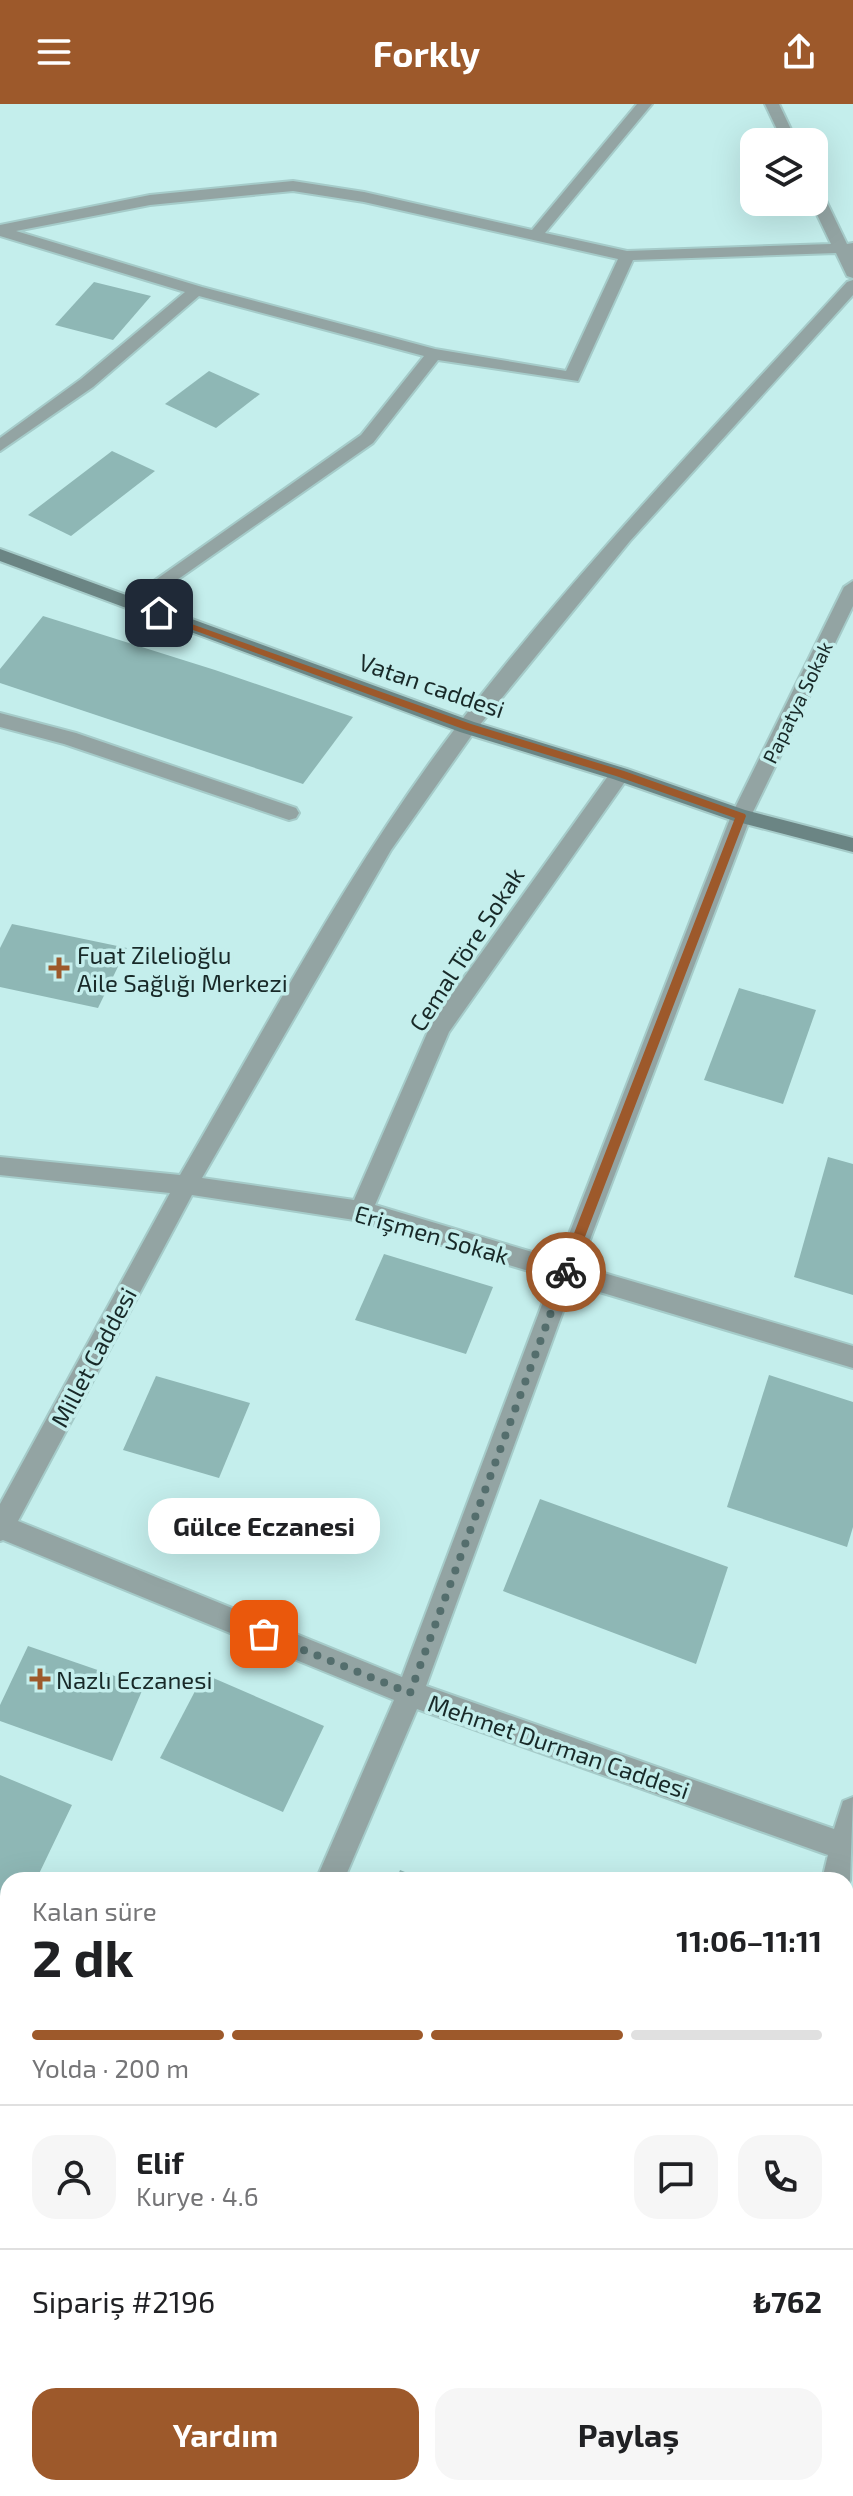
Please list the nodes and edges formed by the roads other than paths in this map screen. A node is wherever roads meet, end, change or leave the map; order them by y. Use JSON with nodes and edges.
{"nodes":[{"id":1,"x":645,"y":104,"type":"edge"},
{"id":2,"x":772,"y":104,"type":"edge"},
{"id":3,"x":783,"y":128,"type":"edge"},
{"id":4,"x":828,"y":216,"type":"edge"},
{"id":5,"x":0,"y":230,"type":"edge"},
{"id":6,"x":534,"y":237,"type":"junction"},
{"id":7,"x":847,"y":248,"type":"edge"},
{"id":8,"x":627,"y":256,"type":"junction"},
{"id":9,"x":853,"y":273,"type":"edge"},
{"id":10,"x":853,"y":285,"type":"edge"},
{"id":11,"x":196,"y":290,"type":"junction"},
{"id":12,"x":434,"y":354,"type":"junction"},
{"id":13,"x":0,"y":446,"type":"edge"},
{"id":14,"x":0,"y":555,"type":"edge"},
{"id":15,"x":853,"y":587,"type":"edge"},
{"id":16,"x":134,"y":604,"type":"junction"},
{"id":17,"x":0,"y":720,"type":"edge"},
{"id":18,"x":467,"y":727,"type":"junction"},
{"id":19,"x":620,"y":774,"type":"junction"},
{"id":20,"x":289,"y":813,"type":"dead end"},
{"id":21,"x":741,"y":816,"type":"junction"},
{"id":22,"x":853,"y":845,"type":"edge"},
{"id":23,"x":0,"y":1166,"type":"edge"},
{"id":24,"x":186,"y":1185,"type":"junction"},
{"id":25,"x":361,"y":1211,"type":"junction"},
{"id":26,"x":565,"y":1274,"type":"junction"},
{"id":27,"x":853,"y":1357,"type":"edge"},
{"id":28,"x":0,"y":1527,"type":"edge"},
{"id":29,"x":410,"y":1693,"type":"junction"},
{"id":30,"x":853,"y":1811,"type":"edge"},
{"id":31,"x":849,"y":1848,"type":"edge"},
{"id":32,"x":333,"y":1872,"type":"edge"},
{"id":33,"x":839,"y":1872,"type":"edge"}],
"edges":[{"from":1,"to":6,"type":"street"},
{"from":2,"to":3,"type":"street"},
{"from":4,"to":7,"type":"street"},
{"from":5,"to":6,"type":"street"},
{"from":5,"to":11,"type":"street"},
{"from":6,"to":8,"type":"street"},
{"from":7,"to":8,"type":"street"},
{"from":7,"to":9,"type":"street"},
{"from":8,"to":12,"type":"street"},
{"from":10,"to":18,"type":"street","name":"Millet Caddesi"},
{"from":11,"to":12,"type":"street"},
{"from":11,"to":13,"type":"street"},
{"from":12,"to":16,"type":"street"},
{"from":14,"to":16,"type":"street","name":"Vatan caddesi"},
{"from":15,"to":21,"type":"street","name":"Papatya Sokak"},
{"from":16,"to":18,"type":"street","name":"Vatan caddesi"},
{"from":17,"to":20,"type":"street"},
{"from":18,"to":19,"type":"street","name":"Vatan caddesi"},
{"from":18,"to":24,"type":"street","name":"Millet Caddesi"},
{"from":19,"to":21,"type":"street","name":"Vatan caddesi"},
{"from":19,"to":25,"type":"street","name":"Cemal Töre Sokak"},
{"from":21,"to":22,"type":"street","name":"Vatan caddesi"},
{"from":21,"to":26,"type":"street","name":"Papatya Sokak"},
{"from":23,"to":24,"type":"street","name":"Erişmen Sokak"},
{"from":24,"to":25,"type":"street","name":"Erişmen Sokak"},
{"from":24,"to":28,"type":"street","name":"Millet Caddesi"},
{"from":25,"to":26,"type":"street","name":"Erişmen Sokak"},
{"from":26,"to":27,"type":"street","name":"Erişmen Sokak"},
{"from":26,"to":29,"type":"street","name":"Papatya Sokak"},
{"from":28,"to":29,"type":"street","name":"Mehmet Durman Caddesi"},
{"from":29,"to":31,"type":"street","name":"Mehmet Durman Caddesi"},
{"from":29,"to":32,"type":"street","name":"Papatya Sokak"},
{"from":30,"to":31,"type":"street"},
{"from":31,"to":33,"type":"street"}]}
